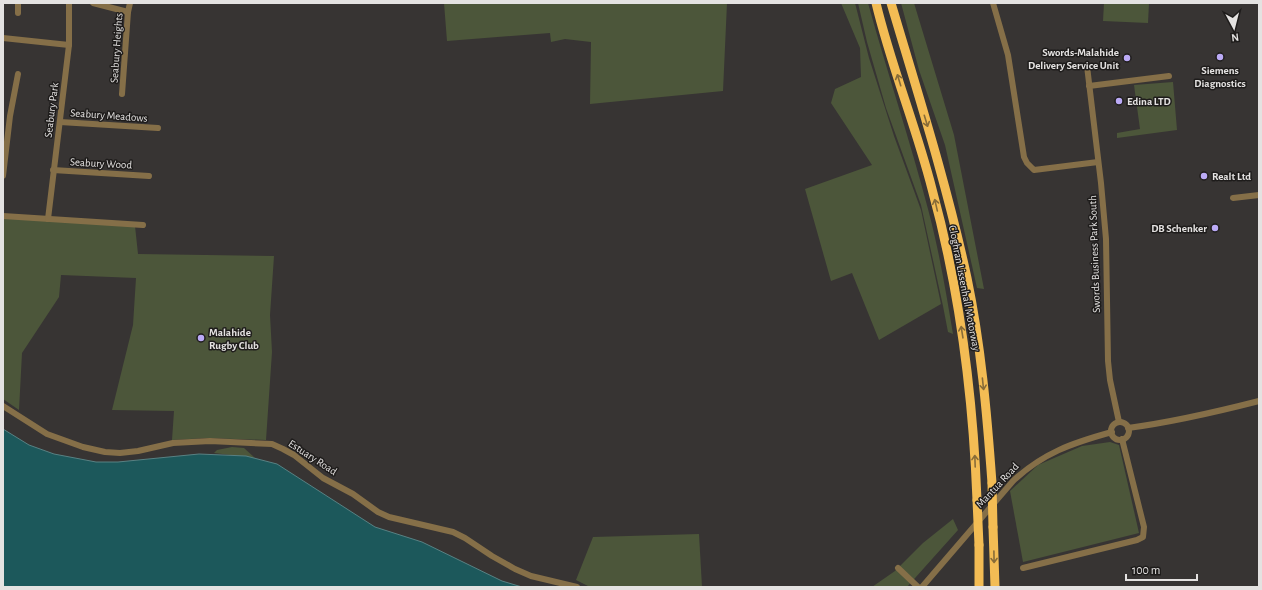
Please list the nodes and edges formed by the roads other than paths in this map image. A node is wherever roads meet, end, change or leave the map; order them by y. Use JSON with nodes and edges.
{"nodes":[{"id":1,"x":18,"y":3,"type":"edge"},
{"id":2,"x":69,"y":3,"type":"edge"},
{"id":3,"x":93,"y":3,"type":"edge"},
{"id":4,"x":130,"y":3,"type":"edge"},
{"id":5,"x":876,"y":3,"type":"edge"},
{"id":6,"x":891,"y":3,"type":"edge"},
{"id":7,"x":993,"y":3,"type":"edge"},
{"id":8,"x":128,"y":12,"type":"junction"},
{"id":9,"x":18,"y":13,"type":"dead end"},
{"id":10,"x":3,"y":38,"type":"edge"},
{"id":11,"x":69,"y":45,"type":"junction"},
{"id":12,"x":1087,"y":66,"type":"dead end"},
{"id":13,"x":18,"y":74,"type":"dead end"},
{"id":14,"x":1169,"y":76,"type":"dead end"},
{"id":15,"x":1089,"y":86,"type":"junction"},
{"id":16,"x":122,"y":94,"type":"dead end"},
{"id":17,"x":3,"y":115,"type":"edge"},
{"id":18,"x":10,"y":116,"type":"junction"},
{"id":19,"x":60,"y":122,"type":"junction"},
{"id":20,"x":158,"y":128,"type":"dead end"},
{"id":21,"x":1098,"y":162,"type":"junction"},
{"id":22,"x":4,"y":165,"type":"edge"},
{"id":23,"x":53,"y":170,"type":"junction"},
{"id":24,"x":3,"y":176,"type":"edge"},
{"id":25,"x":149,"y":176,"type":"dead end"},
{"id":26,"x":1259,"y":195,"type":"edge"},
{"id":27,"x":1233,"y":198,"type":"dead end"},
{"id":28,"x":3,"y":216,"type":"edge"},
{"id":29,"x":48,"y":219,"type":"junction"},
{"id":30,"x":143,"y":225,"type":"dead end"},
{"id":31,"x":1259,"y":402,"type":"edge"},
{"id":32,"x":3,"y":406,"type":"edge"},
{"id":33,"x":1119,"y":422,"type":"junction"},
{"id":34,"x":1128,"y":428,"type":"junction"},
{"id":35,"x":1112,"y":432,"type":"junction"},
{"id":36,"x":1122,"y":439,"type":"junction"},
{"id":37,"x":898,"y":568,"type":"dead end"},
{"id":38,"x":1023,"y":568,"type":"dead end"},
{"id":39,"x":577,"y":587,"type":"edge"},
{"id":40,"x":918,"y":587,"type":"edge"},
{"id":41,"x":922,"y":587,"type":"edge"},
{"id":42,"x":979,"y":587,"type":"edge"},
{"id":43,"x":995,"y":587,"type":"edge"}],
"edges":[{"from":1,"to":9,"type":"street"},
{"from":2,"to":11,"type":"street","name":"Seabury Park"},
{"from":3,"to":8,"type":"street"},
{"from":4,"to":8,"type":"street","name":"Seabury Heights"},
{"from":42,"to":5,"type":"highway","name":"Cloghran Lissenhall Motorway","one_way":true,"bridge":true},
{"from":6,"to":43,"type":"highway","name":"Cloghran Lissenhall Motorway","one_way":true,"bridge":true},
{"from":7,"to":21,"type":"street"},
{"from":8,"to":16,"type":"street","name":"Seabury Heights"},
{"from":10,"to":11,"type":"street"},
{"from":11,"to":19,"type":"street","name":"Seabury Park"},
{"from":12,"to":15,"type":"street","name":"Swords Business Park South"},
{"from":13,"to":18,"type":"street"},
{"from":14,"to":15,"type":"street"},
{"from":15,"to":21,"type":"street","name":"Swords Business Park South"},
{"from":17,"to":18,"type":"street"},
{"from":18,"to":22,"type":"street"},
{"from":19,"to":20,"type":"street","name":"Seabury Meadows"},
{"from":19,"to":23,"type":"street","name":"Seabury Park"},
{"from":21,"to":33,"type":"street","name":"Swords Business Park South"},
{"from":22,"to":24,"type":"street"},
{"from":23,"to":25,"type":"street","name":"Seabury Wood"},
{"from":23,"to":29,"type":"street","name":"Seabury Park"},
{"from":26,"to":27,"type":"street"},
{"from":28,"to":29,"type":"street"},
{"from":29,"to":30,"type":"street"},
{"from":31,"to":34,"type":"street"},
{"from":32,"to":39,"type":"street","name":"Estuary Road"},
{"from":33,"to":34,"type":"street"},
{"from":33,"to":35,"type":"street"},
{"from":34,"to":36,"type":"street"},
{"from":35,"to":36,"type":"street"},
{"from":35,"to":41,"type":"street","name":"Mantua Road"},
{"from":36,"to":38,"type":"street"},
{"from":37,"to":40,"type":"street"}]}
